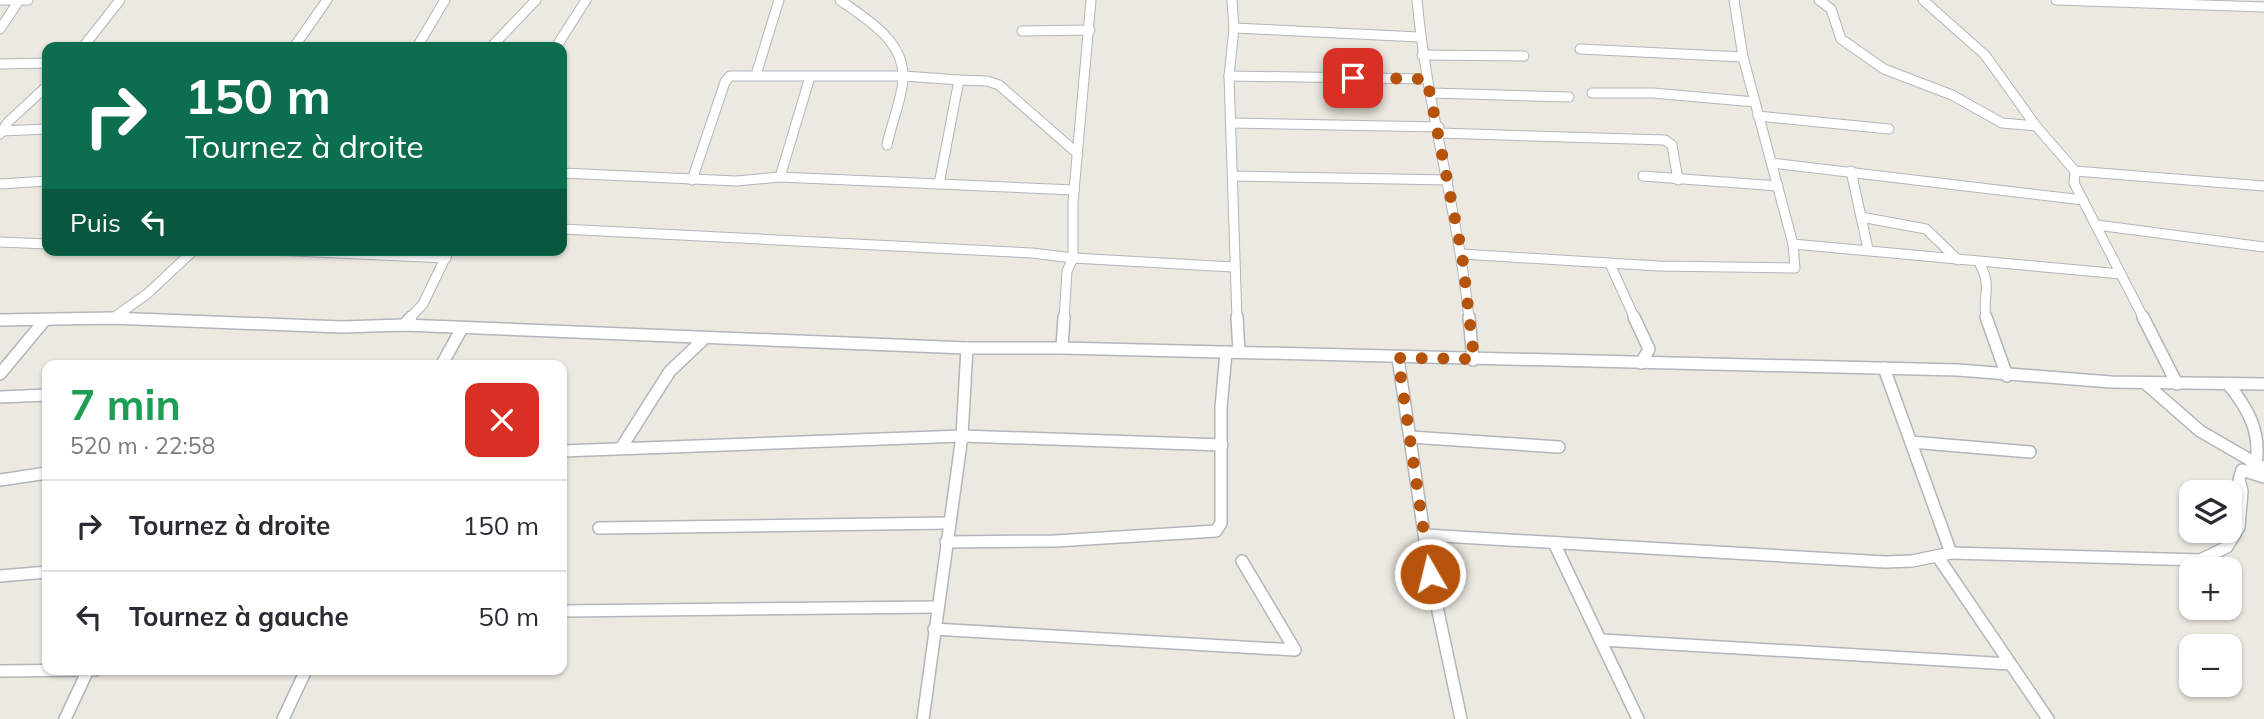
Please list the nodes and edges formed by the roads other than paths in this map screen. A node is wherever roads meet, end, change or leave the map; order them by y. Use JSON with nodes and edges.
{"nodes":[{"id":1,"x":28,"y":0,"type":"edge"},
{"id":2,"x":120,"y":0,"type":"edge"},
{"id":3,"x":327,"y":0,"type":"edge"},
{"id":4,"x":445,"y":0,"type":"edge"},
{"id":5,"x":536,"y":0,"type":"edge"},
{"id":6,"x":586,"y":0,"type":"edge"},
{"id":7,"x":779,"y":0,"type":"edge"},
{"id":8,"x":840,"y":0,"type":"edge"},
{"id":9,"x":1091,"y":0,"type":"edge"},
{"id":10,"x":1231,"y":0,"type":"edge"},
{"id":11,"x":1417,"y":0,"type":"edge"},
{"id":12,"x":1734,"y":0,"type":"edge"},
{"id":13,"x":1819,"y":0,"type":"edge"},
{"id":14,"x":1923,"y":0,"type":"edge"},
{"id":15,"x":2056,"y":0,"type":"edge"},
{"id":16,"x":0,"y":1,"type":"edge"},
{"id":17,"x":18,"y":2,"type":"junction"},
{"id":18,"x":2151,"y":2,"type":"edge"},
{"id":19,"x":2264,"y":7,"type":"edge"},
{"id":20,"x":1234,"y":28,"type":"junction"},
{"id":21,"x":0,"y":29,"type":"edge"},
{"id":22,"x":1090,"y":30,"type":"junction"},
{"id":23,"x":1022,"y":31,"type":"dead end"},
{"id":24,"x":1419,"y":37,"type":"junction"},
{"id":25,"x":87,"y":42,"type":"edge"},
{"id":26,"x":298,"y":42,"type":"edge"},
{"id":27,"x":419,"y":42,"type":"edge"},
{"id":28,"x":496,"y":42,"type":"edge"},
{"id":29,"x":559,"y":42,"type":"edge"},
{"id":30,"x":1580,"y":49,"type":"dead end"},
{"id":31,"x":1422,"y":55,"type":"junction"},
{"id":32,"x":1524,"y":56,"type":"dead end"},
{"id":33,"x":1743,"y":57,"type":"junction"},
{"id":34,"x":42,"y":63,"type":"edge"},
{"id":35,"x":0,"y":64,"type":"edge"},
{"id":36,"x":756,"y":75,"type":"junction"},
{"id":37,"x":904,"y":76,"type":"junction"},
{"id":38,"x":1229,"y":76,"type":"junction"},
{"id":39,"x":810,"y":77,"type":"junction"},
{"id":40,"x":1427,"y":79,"type":"junction"},
{"id":41,"x":959,"y":80,"type":"junction"},
{"id":42,"x":42,"y":90,"type":"edge"},
{"id":43,"x":1431,"y":93,"type":"junction"},
{"id":44,"x":1591,"y":93,"type":"dead end"},
{"id":45,"x":1569,"y":97,"type":"dead end"},
{"id":46,"x":1755,"y":102,"type":"junction"},
{"id":47,"x":1758,"y":116,"type":"junction"},
{"id":48,"x":1231,"y":123,"type":"junction"},
{"id":49,"x":2036,"y":126,"type":"junction"},
{"id":50,"x":42,"y":129,"type":"edge"},
{"id":51,"x":1889,"y":129,"type":"dead end"},
{"id":52,"x":1439,"y":130,"type":"junction"},
{"id":53,"x":1,"y":133,"type":"edge"},
{"id":54,"x":887,"y":145,"type":"dead end"},
{"id":55,"x":1078,"y":154,"type":"junction"},
{"id":56,"x":1771,"y":163,"type":"junction"},
{"id":57,"x":2075,"y":170,"type":"junction"},
{"id":58,"x":1851,"y":171,"type":"junction"},
{"id":59,"x":567,"y":173,"type":"edge"},
{"id":60,"x":1233,"y":176,"type":"junction"},
{"id":61,"x":1643,"y":176,"type":"dead end"},
{"id":62,"x":780,"y":177,"type":"junction"},
{"id":63,"x":692,"y":180,"type":"junction"},
{"id":64,"x":1448,"y":180,"type":"junction"},
{"id":65,"x":1678,"y":180,"type":"junction"},
{"id":66,"x":42,"y":181,"type":"edge"},
{"id":67,"x":0,"y":184,"type":"edge"},
{"id":68,"x":939,"y":184,"type":"junction"},
{"id":69,"x":1778,"y":186,"type":"junction"},
{"id":70,"x":2264,"y":186,"type":"edge"},
{"id":71,"x":1074,"y":190,"type":"junction"},
{"id":72,"x":2083,"y":200,"type":"junction"},
{"id":73,"x":1861,"y":217,"type":"junction"},
{"id":74,"x":2097,"y":225,"type":"junction"},
{"id":75,"x":567,"y":229,"type":"edge"},
{"id":76,"x":0,"y":243,"type":"edge"},
{"id":77,"x":42,"y":244,"type":"edge"},
{"id":78,"x":1793,"y":244,"type":"junction"},
{"id":79,"x":2264,"y":247,"type":"edge"},
{"id":80,"x":1868,"y":249,"type":"junction"},
{"id":81,"x":1462,"y":254,"type":"junction"},
{"id":82,"x":188,"y":256,"type":"edge"},
{"id":83,"x":447,"y":256,"type":"edge"},
{"id":84,"x":1073,"y":258,"type":"junction"},
{"id":85,"x":1958,"y":260,"type":"junction"},
{"id":86,"x":1979,"y":262,"type":"junction"},
{"id":87,"x":1610,"y":264,"type":"junction"},
{"id":88,"x":1233,"y":267,"type":"junction"},
{"id":89,"x":2121,"y":274,"type":"junction"},
{"id":90,"x":423,"y":304,"type":"junction"},
{"id":91,"x":112,"y":318,"type":"junction"},
{"id":92,"x":0,"y":320,"type":"edge"},
{"id":93,"x":44,"y":321,"type":"junction"},
{"id":94,"x":404,"y":326,"type":"junction"},
{"id":95,"x":437,"y":328,"type":"junction"},
{"id":96,"x":462,"y":328,"type":"junction"},
{"id":97,"x":705,"y":338,"type":"junction"},
{"id":98,"x":967,"y":348,"type":"junction"},
{"id":99,"x":1062,"y":348,"type":"junction"},
{"id":100,"x":1233,"y":352,"type":"junction"},
{"id":101,"x":1398,"y":358,"type":"junction"},
{"id":102,"x":1474,"y":359,"type":"junction"},
{"id":103,"x":443,"y":360,"type":"edge"},
{"id":104,"x":1641,"y":363,"type":"junction"},
{"id":105,"x":1884,"y":368,"type":"junction"},
{"id":106,"x":0,"y":374,"type":"edge"},
{"id":107,"x":2007,"y":376,"type":"junction"},
{"id":108,"x":2145,"y":383,"type":"junction"},
{"id":109,"x":2177,"y":384,"type":"junction"},
{"id":110,"x":2228,"y":384,"type":"junction"},
{"id":111,"x":2264,"y":384,"type":"edge"},
{"id":112,"x":42,"y":395,"type":"edge"},
{"id":113,"x":0,"y":397,"type":"edge"},
{"id":114,"x":962,"y":436,"type":"junction"},
{"id":115,"x":1411,"y":437,"type":"junction"},
{"id":116,"x":1911,"y":442,"type":"junction"},
{"id":117,"x":1222,"y":445,"type":"junction"},
{"id":118,"x":1559,"y":447,"type":"dead end"},
{"id":119,"x":621,"y":448,"type":"junction"},
{"id":120,"x":567,"y":451,"type":"edge"},
{"id":121,"x":2030,"y":452,"type":"dead end"},
{"id":122,"x":2260,"y":465,"type":"edge"},
{"id":123,"x":2242,"y":470,"type":"junction"},
{"id":124,"x":42,"y":474,"type":"edge"},
{"id":125,"x":2264,"y":477,"type":"edge"},
{"id":126,"x":0,"y":480,"type":"edge"},
{"id":127,"x":948,"y":523,"type":"junction"},
{"id":128,"x":600,"y":528,"type":"dead end"},
{"id":129,"x":1425,"y":535,"type":"junction"},
{"id":130,"x":946,"y":542,"type":"junction"},
{"id":131,"x":1554,"y":543,"type":"junction"},
{"id":132,"x":1945,"y":555,"type":"junction"},
{"id":133,"x":1242,"y":561,"type":"dead end"},
{"id":134,"x":42,"y":572,"type":"edge"},
{"id":135,"x":0,"y":576,"type":"edge"},
{"id":136,"x":938,"y":607,"type":"junction"},
{"id":137,"x":567,"y":611,"type":"edge"},
{"id":138,"x":934,"y":629,"type":"junction"},
{"id":139,"x":1602,"y":640,"type":"junction"},
{"id":140,"x":2010,"y":664,"type":"junction"},
{"id":141,"x":0,"y":671,"type":"edge"},
{"id":142,"x":42,"y":671,"type":"edge"},
{"id":143,"x":86,"y":675,"type":"edge"},
{"id":144,"x":304,"y":675,"type":"edge"},
{"id":145,"x":65,"y":719,"type":"edge"},
{"id":146,"x":283,"y":719,"type":"edge"},
{"id":147,"x":923,"y":719,"type":"edge"},
{"id":148,"x":1461,"y":719,"type":"edge"},
{"id":149,"x":1638,"y":719,"type":"edge"},
{"id":150,"x":2048,"y":719,"type":"edge"}],
"edges":[{"from":1,"to":17,"type":"street"},
{"from":2,"to":25,"type":"street"},
{"from":3,"to":26,"type":"street"},
{"from":4,"to":27,"type":"street"},
{"from":5,"to":28,"type":"street"},
{"from":6,"to":29,"type":"street"},
{"from":7,"to":36,"type":"street"},
{"from":8,"to":37,"type":"street"},
{"from":9,"to":22,"type":"street"},
{"from":10,"to":20,"type":"street"},
{"from":11,"to":24,"type":"street"},
{"from":12,"to":33,"type":"street"},
{"from":13,"to":49,"type":"street"},
{"from":14,"to":49,"type":"street"},
{"from":15,"to":18,"type":"street"},
{"from":16,"to":17,"type":"street"},
{"from":17,"to":21,"type":"street"},
{"from":18,"to":19,"type":"street"},
{"from":20,"to":24,"type":"street"},
{"from":20,"to":38,"type":"street"},
{"from":22,"to":23,"type":"street"},
{"from":22,"to":55,"type":"street"},
{"from":24,"to":31,"type":"street"},
{"from":30,"to":33,"type":"street"},
{"from":31,"to":32,"type":"street"},
{"from":31,"to":40,"type":"street"},
{"from":33,"to":46,"type":"street"},
{"from":34,"to":35,"type":"street"},
{"from":36,"to":39,"type":"street"},
{"from":36,"to":63,"type":"street"},
{"from":37,"to":39,"type":"street"},
{"from":37,"to":41,"type":"street"},
{"from":37,"to":54,"type":"street"},
{"from":38,"to":40,"type":"street"},
{"from":38,"to":48,"type":"street"},
{"from":39,"to":62,"type":"street"},
{"from":40,"to":43,"type":"street"},
{"from":41,"to":55,"type":"street"},
{"from":41,"to":68,"type":"street"},
{"from":42,"to":53,"type":"street"},
{"from":43,"to":45,"type":"street"},
{"from":43,"to":52,"type":"street"},
{"from":44,"to":46,"type":"street"},
{"from":46,"to":47,"type":"street"},
{"from":47,"to":51,"type":"street"},
{"from":47,"to":56,"type":"street"},
{"from":48,"to":52,"type":"street"},
{"from":48,"to":60,"type":"street"},
{"from":49,"to":57,"type":"street"},
{"from":50,"to":53,"type":"street"},
{"from":52,"to":64,"type":"street"},
{"from":52,"to":65,"type":"street"},
{"from":55,"to":71,"type":"street"},
{"from":56,"to":58,"type":"street"},
{"from":56,"to":69,"type":"street"},
{"from":57,"to":70,"type":"street"},
{"from":57,"to":72,"type":"street"},
{"from":58,"to":72,"type":"street"},
{"from":58,"to":73,"type":"street"},
{"from":59,"to":63,"type":"street"},
{"from":60,"to":64,"type":"street"},
{"from":60,"to":88,"type":"street"},
{"from":61,"to":65,"type":"street"},
{"from":62,"to":63,"type":"street"},
{"from":62,"to":68,"type":"street"},
{"from":64,"to":81,"type":"street"},
{"from":65,"to":69,"type":"street"},
{"from":66,"to":67,"type":"street"},
{"from":68,"to":71,"type":"street"},
{"from":69,"to":78,"type":"street"},
{"from":71,"to":84,"type":"street"},
{"from":72,"to":74,"type":"street"},
{"from":73,"to":80,"type":"street"},
{"from":73,"to":85,"type":"street"},
{"from":74,"to":79,"type":"street"},
{"from":74,"to":89,"type":"street"},
{"from":75,"to":84,"type":"street"},
{"from":76,"to":77,"type":"street"},
{"from":78,"to":80,"type":"street"},
{"from":78,"to":87,"type":"street"},
{"from":80,"to":85,"type":"street"},
{"from":81,"to":87,"type":"street"},
{"from":81,"to":102,"type":"street"},
{"from":82,"to":91,"type":"street"},
{"from":83,"to":90,"type":"street"},
{"from":84,"to":88,"type":"street"},
{"from":84,"to":99,"type":"street"},
{"from":85,"to":86,"type":"street"},
{"from":86,"to":89,"type":"street"},
{"from":86,"to":107,"type":"street"},
{"from":87,"to":104,"type":"street"},
{"from":88,"to":100,"type":"street"},
{"from":89,"to":109,"type":"street"},
{"from":90,"to":94,"type":"street"},
{"from":90,"to":95,"type":"street"},
{"from":91,"to":93,"type":"street"},
{"from":91,"to":94,"type":"street"},
{"from":92,"to":93,"type":"street"},
{"from":93,"to":106,"type":"street"},
{"from":94,"to":95,"type":"street"},
{"from":95,"to":96,"type":"street"},
{"from":96,"to":97,"type":"street"},
{"from":96,"to":103,"type":"street"},
{"from":97,"to":98,"type":"street"},
{"from":97,"to":119,"type":"street"},
{"from":98,"to":99,"type":"street"},
{"from":98,"to":114,"type":"street"},
{"from":99,"to":100,"type":"street"},
{"from":100,"to":101,"type":"street"},
{"from":100,"to":117,"type":"street"},
{"from":101,"to":102,"type":"street"},
{"from":101,"to":115,"type":"street"},
{"from":102,"to":104,"type":"street"},
{"from":104,"to":105,"type":"street"},
{"from":105,"to":107,"type":"street"},
{"from":105,"to":116,"type":"street"},
{"from":107,"to":108,"type":"street"},
{"from":108,"to":109,"type":"street"},
{"from":108,"to":122,"type":"street"},
{"from":109,"to":110,"type":"street"},
{"from":110,"to":111,"type":"street"},
{"from":110,"to":122,"type":"street"},
{"from":112,"to":113,"type":"street"},
{"from":114,"to":117,"type":"street"},
{"from":114,"to":119,"type":"street"},
{"from":114,"to":127,"type":"street"},
{"from":115,"to":118,"type":"street"},
{"from":115,"to":129,"type":"street"},
{"from":116,"to":121,"type":"street"},
{"from":116,"to":132,"type":"street"},
{"from":117,"to":130,"type":"street"},
{"from":119,"to":120,"type":"street"},
{"from":122,"to":123,"type":"street"},
{"from":123,"to":125,"type":"street"},
{"from":123,"to":132,"type":"street"},
{"from":124,"to":126,"type":"street"},
{"from":127,"to":128,"type":"street"},
{"from":127,"to":130,"type":"street"},
{"from":129,"to":131,"type":"street"},
{"from":129,"to":148,"type":"street"},
{"from":130,"to":136,"type":"street"},
{"from":131,"to":132,"type":"street"},
{"from":131,"to":139,"type":"street"},
{"from":132,"to":140,"type":"street"},
{"from":133,"to":138,"type":"street"},
{"from":134,"to":135,"type":"street"},
{"from":136,"to":137,"type":"street"},
{"from":136,"to":138,"type":"street"},
{"from":138,"to":147,"type":"street"},
{"from":139,"to":140,"type":"street"},
{"from":139,"to":149,"type":"street"},
{"from":140,"to":150,"type":"street"},
{"from":141,"to":142,"type":"street"},
{"from":143,"to":145,"type":"street"},
{"from":144,"to":146,"type":"street"}]}
